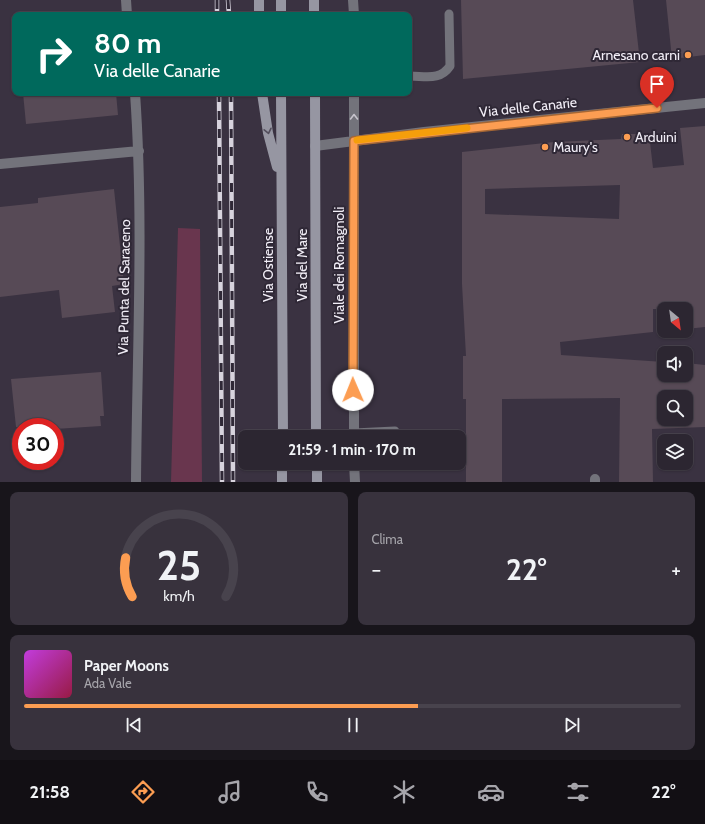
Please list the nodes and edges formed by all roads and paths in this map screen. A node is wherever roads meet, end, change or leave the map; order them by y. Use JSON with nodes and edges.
{"nodes":[{"id":1,"x":126,"y":0,"type":"edge"},
{"id":2,"x":259,"y":0,"type":"edge"},
{"id":3,"x":281,"y":0,"type":"edge"},
{"id":4,"x":314,"y":0,"type":"edge"},
{"id":5,"x":353,"y":0,"type":"edge"},
{"id":6,"x":127,"y":12,"type":"edge"},
{"id":7,"x":259,"y":12,"type":"edge"},
{"id":8,"x":281,"y":12,"type":"edge"},
{"id":9,"x":314,"y":12,"type":"edge"},
{"id":10,"x":354,"y":12,"type":"edge"},
{"id":11,"x":449,"y":14,"type":"dead end"},
{"id":12,"x":412,"y":76,"type":"edge"},
{"id":13,"x":135,"y":96,"type":"edge"},
{"id":14,"x":262,"y":96,"type":"edge"},
{"id":15,"x":281,"y":96,"type":"edge"},
{"id":16,"x":315,"y":96,"type":"edge"},
{"id":17,"x":354,"y":96,"type":"edge"},
{"id":18,"x":705,"y":103,"type":"edge"},
{"id":19,"x":354,"y":141,"type":"junction"},
{"id":20,"x":315,"y":146,"type":"junction"},
{"id":21,"x":138,"y":150,"type":"junction"},
{"id":22,"x":0,"y":164,"type":"edge"},
{"id":23,"x":281,"y":183,"type":"junction"},
{"id":24,"x":283,"y":430,"type":"edge"},
{"id":25,"x":316,"y":430,"type":"edge"},
{"id":26,"x":354,"y":430,"type":"edge"},
{"id":27,"x":282,"y":470,"type":"edge"},
{"id":28,"x":317,"y":470,"type":"edge"},
{"id":29,"x":354,"y":470,"type":"edge"},
{"id":30,"x":136,"y":482,"type":"edge"},
{"id":31,"x":282,"y":482,"type":"edge"},
{"id":32,"x":317,"y":482,"type":"edge"},
{"id":33,"x":355,"y":482,"type":"edge"}],
"edges":[{"from":1,"to":6,"type":"street"},
{"from":2,"to":7,"type":"street"},
{"from":3,"to":8,"type":"street"},
{"from":4,"to":9,"type":"street"},
{"from":5,"to":10,"type":"street"},
{"from":11,"to":12,"type":"lane"},
{"from":13,"to":21,"type":"street","name":"Via Punta del Saraceno"},
{"from":14,"to":23,"type":"street","one_way":true},
{"from":15,"to":23,"type":"street","name":"Via Ostiense"},
{"from":16,"to":20,"type":"street","name":"Via del Mare"},
{"from":19,"to":17,"type":"street","name":"Viale dei Romagnoli","one_way":true},
{"from":18,"to":19,"type":"street","name":"Via delle Canarie"},
{"from":19,"to":20,"type":"street"},
{"from":19,"to":26,"type":"street","name":"Viale dei Romagnoli"},
{"from":20,"to":25,"type":"street","name":"Via del Mare"},
{"from":21,"to":22,"type":"street"},
{"from":21,"to":30,"type":"street","name":"Via Punta del Saraceno"},
{"from":23,"to":24,"type":"street","name":"Via Ostiense"},
{"from":27,"to":31,"type":"street"},
{"from":28,"to":32,"type":"street"},
{"from":29,"to":33,"type":"street"}]}
